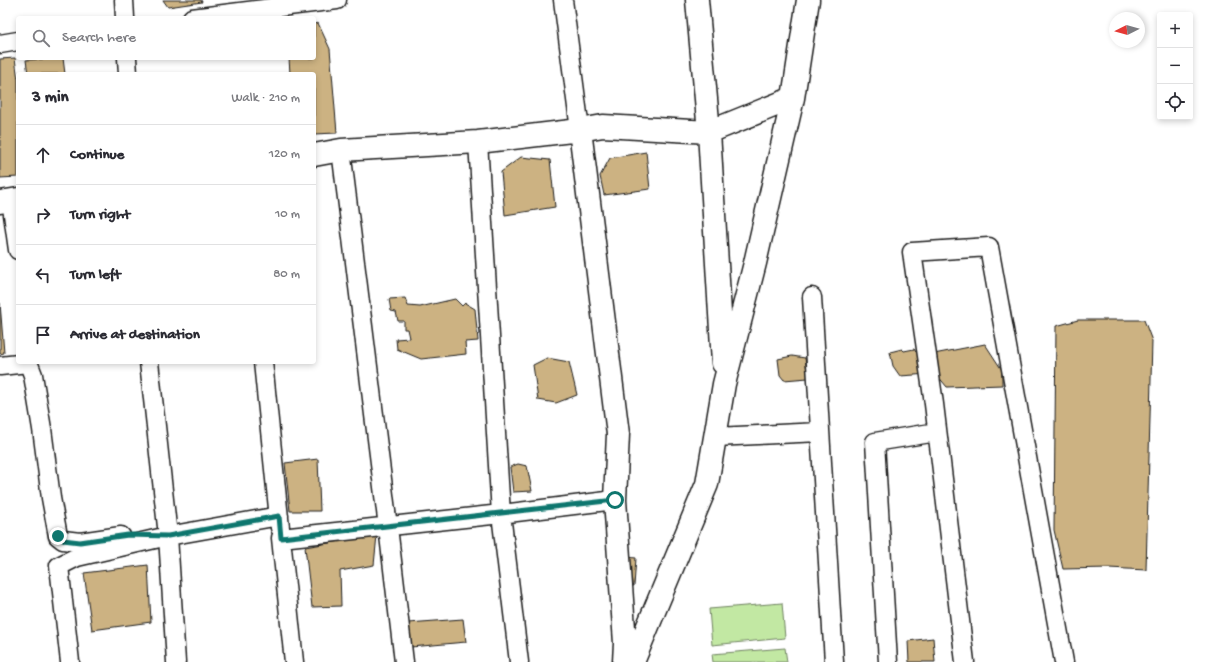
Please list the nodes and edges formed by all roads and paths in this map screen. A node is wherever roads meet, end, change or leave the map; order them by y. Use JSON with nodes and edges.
{"nodes":[{"id":1,"x":124,"y":0,"type":"edge"},
{"id":2,"x":337,"y":0,"type":"edge"},
{"id":3,"x":563,"y":0,"type":"edge"},
{"id":4,"x":697,"y":0,"type":"edge"},
{"id":5,"x":808,"y":0,"type":"edge"},
{"id":6,"x":125,"y":16,"type":"edge"},
{"id":7,"x":208,"y":16,"type":"edge"},
{"id":8,"x":16,"y":41,"type":"edge"},
{"id":9,"x":0,"y":44,"type":"edge"},
{"id":10,"x":127,"y":60,"type":"edge"},
{"id":11,"x":128,"y":72,"type":"edge"},
{"id":12,"x":793,"y":98,"type":"junction"},
{"id":13,"x":580,"y":130,"type":"junction"},
{"id":14,"x":709,"y":132,"type":"junction"},
{"id":15,"x":478,"y":142,"type":"junction"},
{"id":16,"x":341,"y":150,"type":"junction"},
{"id":17,"x":316,"y":155,"type":"edge"},
{"id":18,"x":10,"y":201,"type":"edge"},
{"id":19,"x":16,"y":238,"type":"edge"},
{"id":20,"x":812,"y":297,"type":"dead end"},
{"id":21,"x":16,"y":364,"type":"edge"},
{"id":22,"x":29,"y":364,"type":"edge"},
{"id":23,"x":149,"y":364,"type":"edge"},
{"id":24,"x":263,"y":364,"type":"edge"},
{"id":25,"x":0,"y":366,"type":"edge"},
{"id":26,"x":724,"y":384,"type":"junction"},
{"id":27,"x":820,"y":432,"type":"junction"},
{"id":28,"x":937,"y":432,"type":"junction"},
{"id":29,"x":715,"y":437,"type":"junction"},
{"id":30,"x":615,"y":500,"type":"junction"},
{"id":31,"x":501,"y":514,"type":"junction"},
{"id":32,"x":279,"y":516,"type":"junction"},
{"id":33,"x":388,"y":527,"type":"junction"},
{"id":34,"x":168,"y":536,"type":"junction"},
{"id":35,"x":281,"y":538,"type":"junction"},
{"id":36,"x":70,"y":662,"type":"edge"},
{"id":37,"x":176,"y":662,"type":"edge"},
{"id":38,"x":294,"y":662,"type":"edge"},
{"id":39,"x":404,"y":662,"type":"edge"},
{"id":40,"x":519,"y":662,"type":"edge"},
{"id":41,"x":624,"y":662,"type":"edge"},
{"id":42,"x":633,"y":662,"type":"edge"},
{"id":43,"x":834,"y":662,"type":"edge"},
{"id":44,"x":888,"y":662,"type":"edge"},
{"id":45,"x":965,"y":662,"type":"edge"},
{"id":46,"x":1064,"y":662,"type":"edge"}],
"edges":[{"from":1,"to":6,"type":"street"},
{"from":2,"to":7,"type":"street"},
{"from":3,"to":13,"type":"street"},
{"from":4,"to":14,"type":"main road"},
{"from":5,"to":12,"type":"main road"},
{"from":8,"to":9,"type":"street"},
{"from":10,"to":11,"type":"street"},
{"from":12,"to":14,"type":"main road"},
{"from":12,"to":26,"type":"main road"},
{"from":13,"to":14,"type":"main road"},
{"from":13,"to":15,"type":"main road"},
{"from":13,"to":30,"type":"main road"},
{"from":14,"to":26,"type":"main road"},
{"from":15,"to":16,"type":"main road"},
{"from":15,"to":31,"type":"street"},
{"from":16,"to":17,"type":"main road"},
{"from":16,"to":33,"type":"street"},
{"from":18,"to":19,"type":"street"},
{"from":20,"to":27,"type":"street"},
{"from":21,"to":25,"type":"street"},
{"from":22,"to":34,"type":"street"},
{"from":23,"to":34,"type":"street"},
{"from":24,"to":32,"type":"street"},
{"from":26,"to":29,"type":"main road"},
{"from":27,"to":29,"type":"street"},
{"from":27,"to":43,"type":"street"},
{"from":28,"to":44,"type":"street"},
{"from":28,"to":45,"type":"street"},
{"from":28,"to":46,"type":"street"},
{"from":29,"to":42,"type":"main road"},
{"from":30,"to":31,"type":"street"},
{"from":30,"to":41,"type":"main road"},
{"from":31,"to":33,"type":"street"},
{"from":31,"to":40,"type":"street"},
{"from":32,"to":34,"type":"street"},
{"from":32,"to":35,"type":"street"},
{"from":33,"to":35,"type":"street"},
{"from":33,"to":39,"type":"street"},
{"from":34,"to":36,"type":"street"},
{"from":34,"to":37,"type":"street"},
{"from":35,"to":38,"type":"street"}]}
